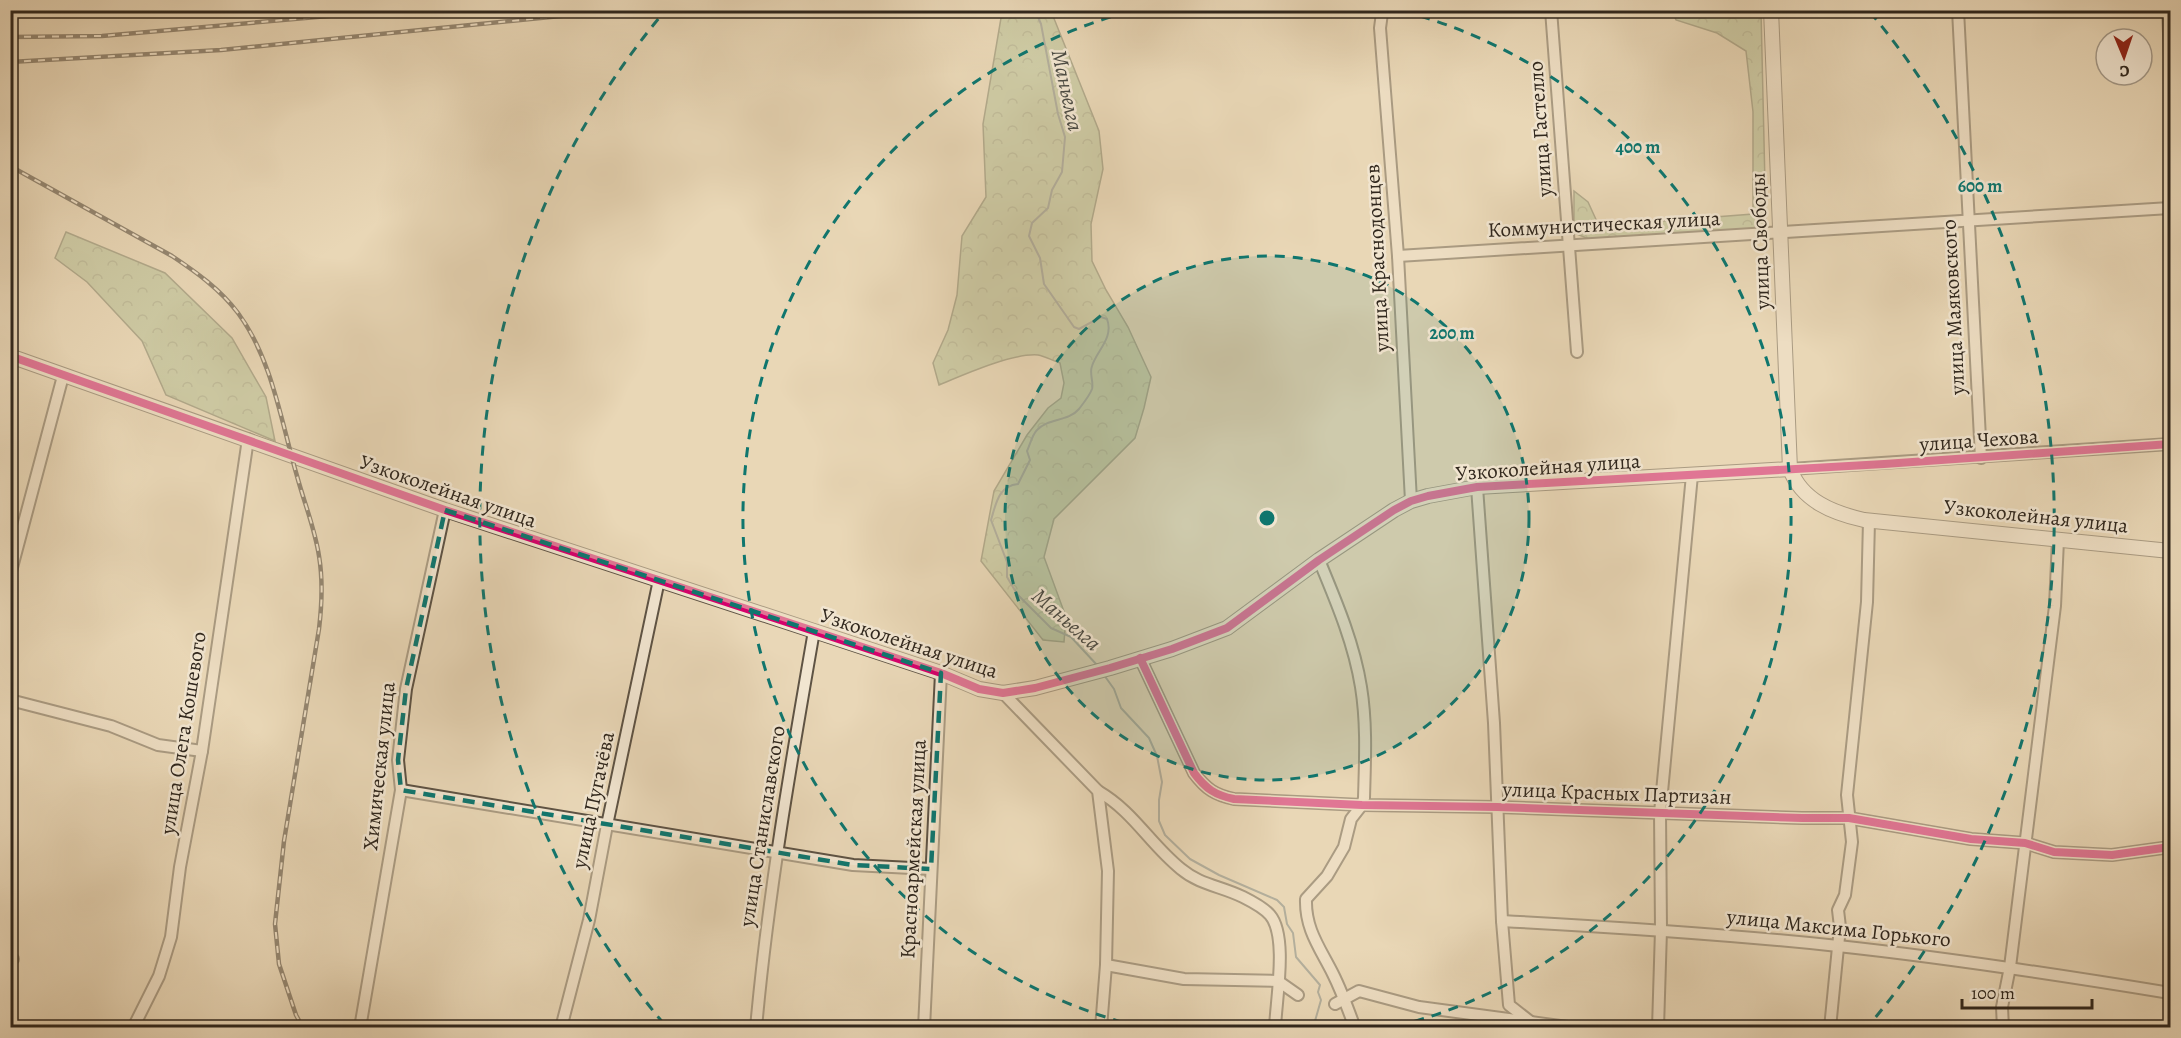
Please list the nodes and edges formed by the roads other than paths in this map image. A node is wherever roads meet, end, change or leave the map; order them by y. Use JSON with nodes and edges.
{"nodes":[{"id":1,"x":1551,"y":10,"type":"edge"},
{"id":2,"x":1772,"y":10,"type":"edge"},
{"id":3,"x":1958,"y":10,"type":"edge"},
{"id":4,"x":2168,"y":10,"type":"edge"},
{"id":5,"x":1385,"y":12,"type":"edge"},
{"id":6,"x":2170,"y":57,"type":"edge"},
{"id":7,"x":2170,"y":208,"type":"edge"},
{"id":8,"x":1968,"y":221,"type":"junction"},
{"id":9,"x":1781,"y":233,"type":"junction"},
{"id":10,"x":1569,"y":246,"type":"junction"},
{"id":11,"x":1398,"y":256,"type":"junction"},
{"id":12,"x":1577,"y":352,"type":"dead end"},
{"id":13,"x":10,"y":356,"type":"edge"},
{"id":14,"x":63,"y":376,"type":"junction"},
{"id":15,"x":248,"y":439,"type":"junction"},
{"id":16,"x":2170,"y":444,"type":"edge"},
{"id":17,"x":1982,"y":458,"type":"junction"},
{"id":18,"x":1790,"y":469,"type":"junction"},
{"id":19,"x":1692,"y":475,"type":"junction"},
{"id":20,"x":1476,"y":488,"type":"junction"},
{"id":21,"x":1412,"y":501,"type":"junction"},
{"id":22,"x":446,"y":510,"type":"junction"},
{"id":23,"x":1869,"y":521,"type":"junction"},
{"id":24,"x":2058,"y":540,"type":"junction"},
{"id":25,"x":2170,"y":551,"type":"edge"},
{"id":26,"x":1319,"y":560,"type":"junction"},
{"id":27,"x":10,"y":575,"type":"edge"},
{"id":28,"x":659,"y":580,"type":"junction"},
{"id":29,"x":814,"y":631,"type":"junction"},
{"id":30,"x":1140,"y":658,"type":"junction"},
{"id":31,"x":941,"y":673,"type":"junction"},
{"id":32,"x":1003,"y":693,"type":"junction"},
{"id":33,"x":10,"y":700,"type":"edge"},
{"id":34,"x":202,"y":751,"type":"junction"},
{"id":35,"x":401,"y":789,"type":"junction"},
{"id":36,"x":1098,"y":791,"type":"junction"},
{"id":37,"x":1362,"y":805,"type":"junction"},
{"id":38,"x":1497,"y":807,"type":"junction"},
{"id":39,"x":1660,"y":813,"type":"junction"},
{"id":40,"x":1849,"y":818,"type":"junction"},
{"id":41,"x":607,"y":825,"type":"junction"},
{"id":42,"x":2025,"y":843,"type":"junction"},
{"id":43,"x":2170,"y":847,"type":"edge"},
{"id":44,"x":776,"y":851,"type":"junction"},
{"id":45,"x":931,"y":869,"type":"junction"},
{"id":46,"x":1502,"y":921,"type":"junction"},
{"id":47,"x":1660,"y":930,"type":"junction"},
{"id":48,"x":1837,"y":946,"type":"junction"},
{"id":49,"x":1106,"y":965,"type":"junction"},
{"id":50,"x":2010,"y":967,"type":"junction"},
{"id":51,"x":1278,"y":981,"type":"junction"},
{"id":52,"x":2170,"y":993,"type":"edge"},
{"id":53,"x":1298,"y":995,"type":"dead end"},
{"id":54,"x":1340,"y":1002,"type":"junction"},
{"id":55,"x":1532,"y":1023,"type":"junction"},
{"id":56,"x":134,"y":1028,"type":"edge"},
{"id":57,"x":360,"y":1028,"type":"edge"},
{"id":58,"x":561,"y":1028,"type":"edge"},
{"id":59,"x":756,"y":1028,"type":"edge"},
{"id":60,"x":924,"y":1028,"type":"edge"},
{"id":61,"x":1101,"y":1028,"type":"edge"},
{"id":62,"x":1275,"y":1028,"type":"edge"},
{"id":63,"x":1355,"y":1028,"type":"edge"},
{"id":64,"x":1575,"y":1028,"type":"edge"},
{"id":65,"x":1658,"y":1028,"type":"edge"},
{"id":66,"x":1830,"y":1028,"type":"edge"},
{"id":67,"x":2004,"y":1028,"type":"edge"}],
"edges":[{"from":1,"to":10,"type":"street","name":"улица Гастелло"},
{"from":2,"to":9,"type":"street","name":"улица Свободы"},
{"from":3,"to":8,"type":"street","name":"улица Маяковского"},
{"from":4,"to":6,"type":"street"},
{"from":5,"to":11,"type":"street","name":"улица Краснодонцев"},
{"from":7,"to":8,"type":"street","name":"Коммунистическая улица"},
{"from":8,"to":9,"type":"street","name":"Коммунистическая улица"},
{"from":8,"to":17,"type":"street","name":"улица Маяковского"},
{"from":9,"to":10,"type":"street","name":"Коммунистическая улица"},
{"from":9,"to":18,"type":"street","name":"улица Свободы"},
{"from":10,"to":11,"type":"street","name":"Коммунистическая улица"},
{"from":10,"to":12,"type":"street","name":"улица Гастелло"},
{"from":11,"to":21,"type":"street","name":"улица Краснодонцев"},
{"from":13,"to":14,"type":"street","name":"Узкоколейная улица"},
{"from":14,"to":15,"type":"street","name":"Узкоколейная улица"},
{"from":14,"to":27,"type":"street"},
{"from":15,"to":22,"type":"street","name":"Узкоколейная улица"},
{"from":15,"to":34,"type":"street","name":"улица Олега Кошевого"},
{"from":16,"to":17,"type":"street","name":"улица Чехова"},
{"from":17,"to":18,"type":"street","name":"улица Чехова"},
{"from":18,"to":19,"type":"street","name":"Узкоколейная улица"},
{"from":18,"to":23,"type":"street","name":"Узкоколейная улица"},
{"from":19,"to":20,"type":"street","name":"Узкоколейная улица"},
{"from":19,"to":39,"type":"street"},
{"from":20,"to":21,"type":"street","name":"Узкоколейная улица"},
{"from":20,"to":38,"type":"street"},
{"from":21,"to":26,"type":"street","name":"Узкоколейная улица"},
{"from":22,"to":28,"type":"street","name":"Узкоколейная улица"},
{"from":22,"to":35,"type":"street","name":"Химическая улица"},
{"from":23,"to":24,"type":"street","name":"Узкоколейная улица"},
{"from":23,"to":40,"type":"street"},
{"from":24,"to":25,"type":"street","name":"Узкоколейная улица"},
{"from":24,"to":42,"type":"street"},
{"from":26,"to":30,"type":"street","name":"Узкоколейная улица"},
{"from":26,"to":37,"type":"street"},
{"from":28,"to":29,"type":"street","name":"Узкоколейная улица"},
{"from":28,"to":41,"type":"street","name":"улица Пугачёва"},
{"from":29,"to":31,"type":"street","name":"Узкоколейная улица"},
{"from":29,"to":44,"type":"street","name":"улица Станиславского"},
{"from":30,"to":32,"type":"street","name":"Узкоколейная улица"},
{"from":30,"to":37,"type":"street","name":"улица Красных Партизан"},
{"from":31,"to":32,"type":"street","name":"Узкоколейная улица"},
{"from":31,"to":45,"type":"street","name":"Красноармейская улица"},
{"from":32,"to":36,"type":"street"},
{"from":33,"to":34,"type":"street"},
{"from":34,"to":56,"type":"street","name":"улица Олега Кошевого"},
{"from":35,"to":41,"type":"street"},
{"from":35,"to":57,"type":"street","name":"Химическая улица"},
{"from":36,"to":49,"type":"street"},
{"from":36,"to":51,"type":"street"},
{"from":37,"to":38,"type":"street","name":"улица Красных Партизан"},
{"from":37,"to":54,"type":"street"},
{"from":38,"to":39,"type":"street","name":"улица Красных Партизан"},
{"from":38,"to":46,"type":"street"},
{"from":39,"to":40,"type":"street","name":"улица Красных Партизан"},
{"from":39,"to":47,"type":"street"},
{"from":40,"to":42,"type":"street","name":"улица Красных Партизан"},
{"from":40,"to":48,"type":"street"},
{"from":41,"to":44,"type":"street"},
{"from":41,"to":58,"type":"street","name":"улица Пугачёва"},
{"from":42,"to":43,"type":"street","name":"улица Красных Партизан"},
{"from":42,"to":50,"type":"street"},
{"from":44,"to":45,"type":"street"},
{"from":44,"to":59,"type":"street","name":"улица Станиславского"},
{"from":45,"to":60,"type":"street","name":"Красноармейская улица"},
{"from":46,"to":47,"type":"street","name":"улица Максима Горького"},
{"from":46,"to":55,"type":"street"},
{"from":47,"to":48,"type":"street","name":"улица Максима Горького"},
{"from":47,"to":65,"type":"street"},
{"from":48,"to":50,"type":"street","name":"улица Максима Горького"},
{"from":48,"to":66,"type":"street"},
{"from":49,"to":51,"type":"street"},
{"from":49,"to":61,"type":"street"},
{"from":50,"to":52,"type":"street","name":"улица Максима Горького"},
{"from":50,"to":67,"type":"street"},
{"from":51,"to":53,"type":"street"},
{"from":51,"to":62,"type":"street"},
{"from":54,"to":55,"type":"street"},
{"from":54,"to":63,"type":"street"},
{"from":55,"to":64,"type":"street"}]}
